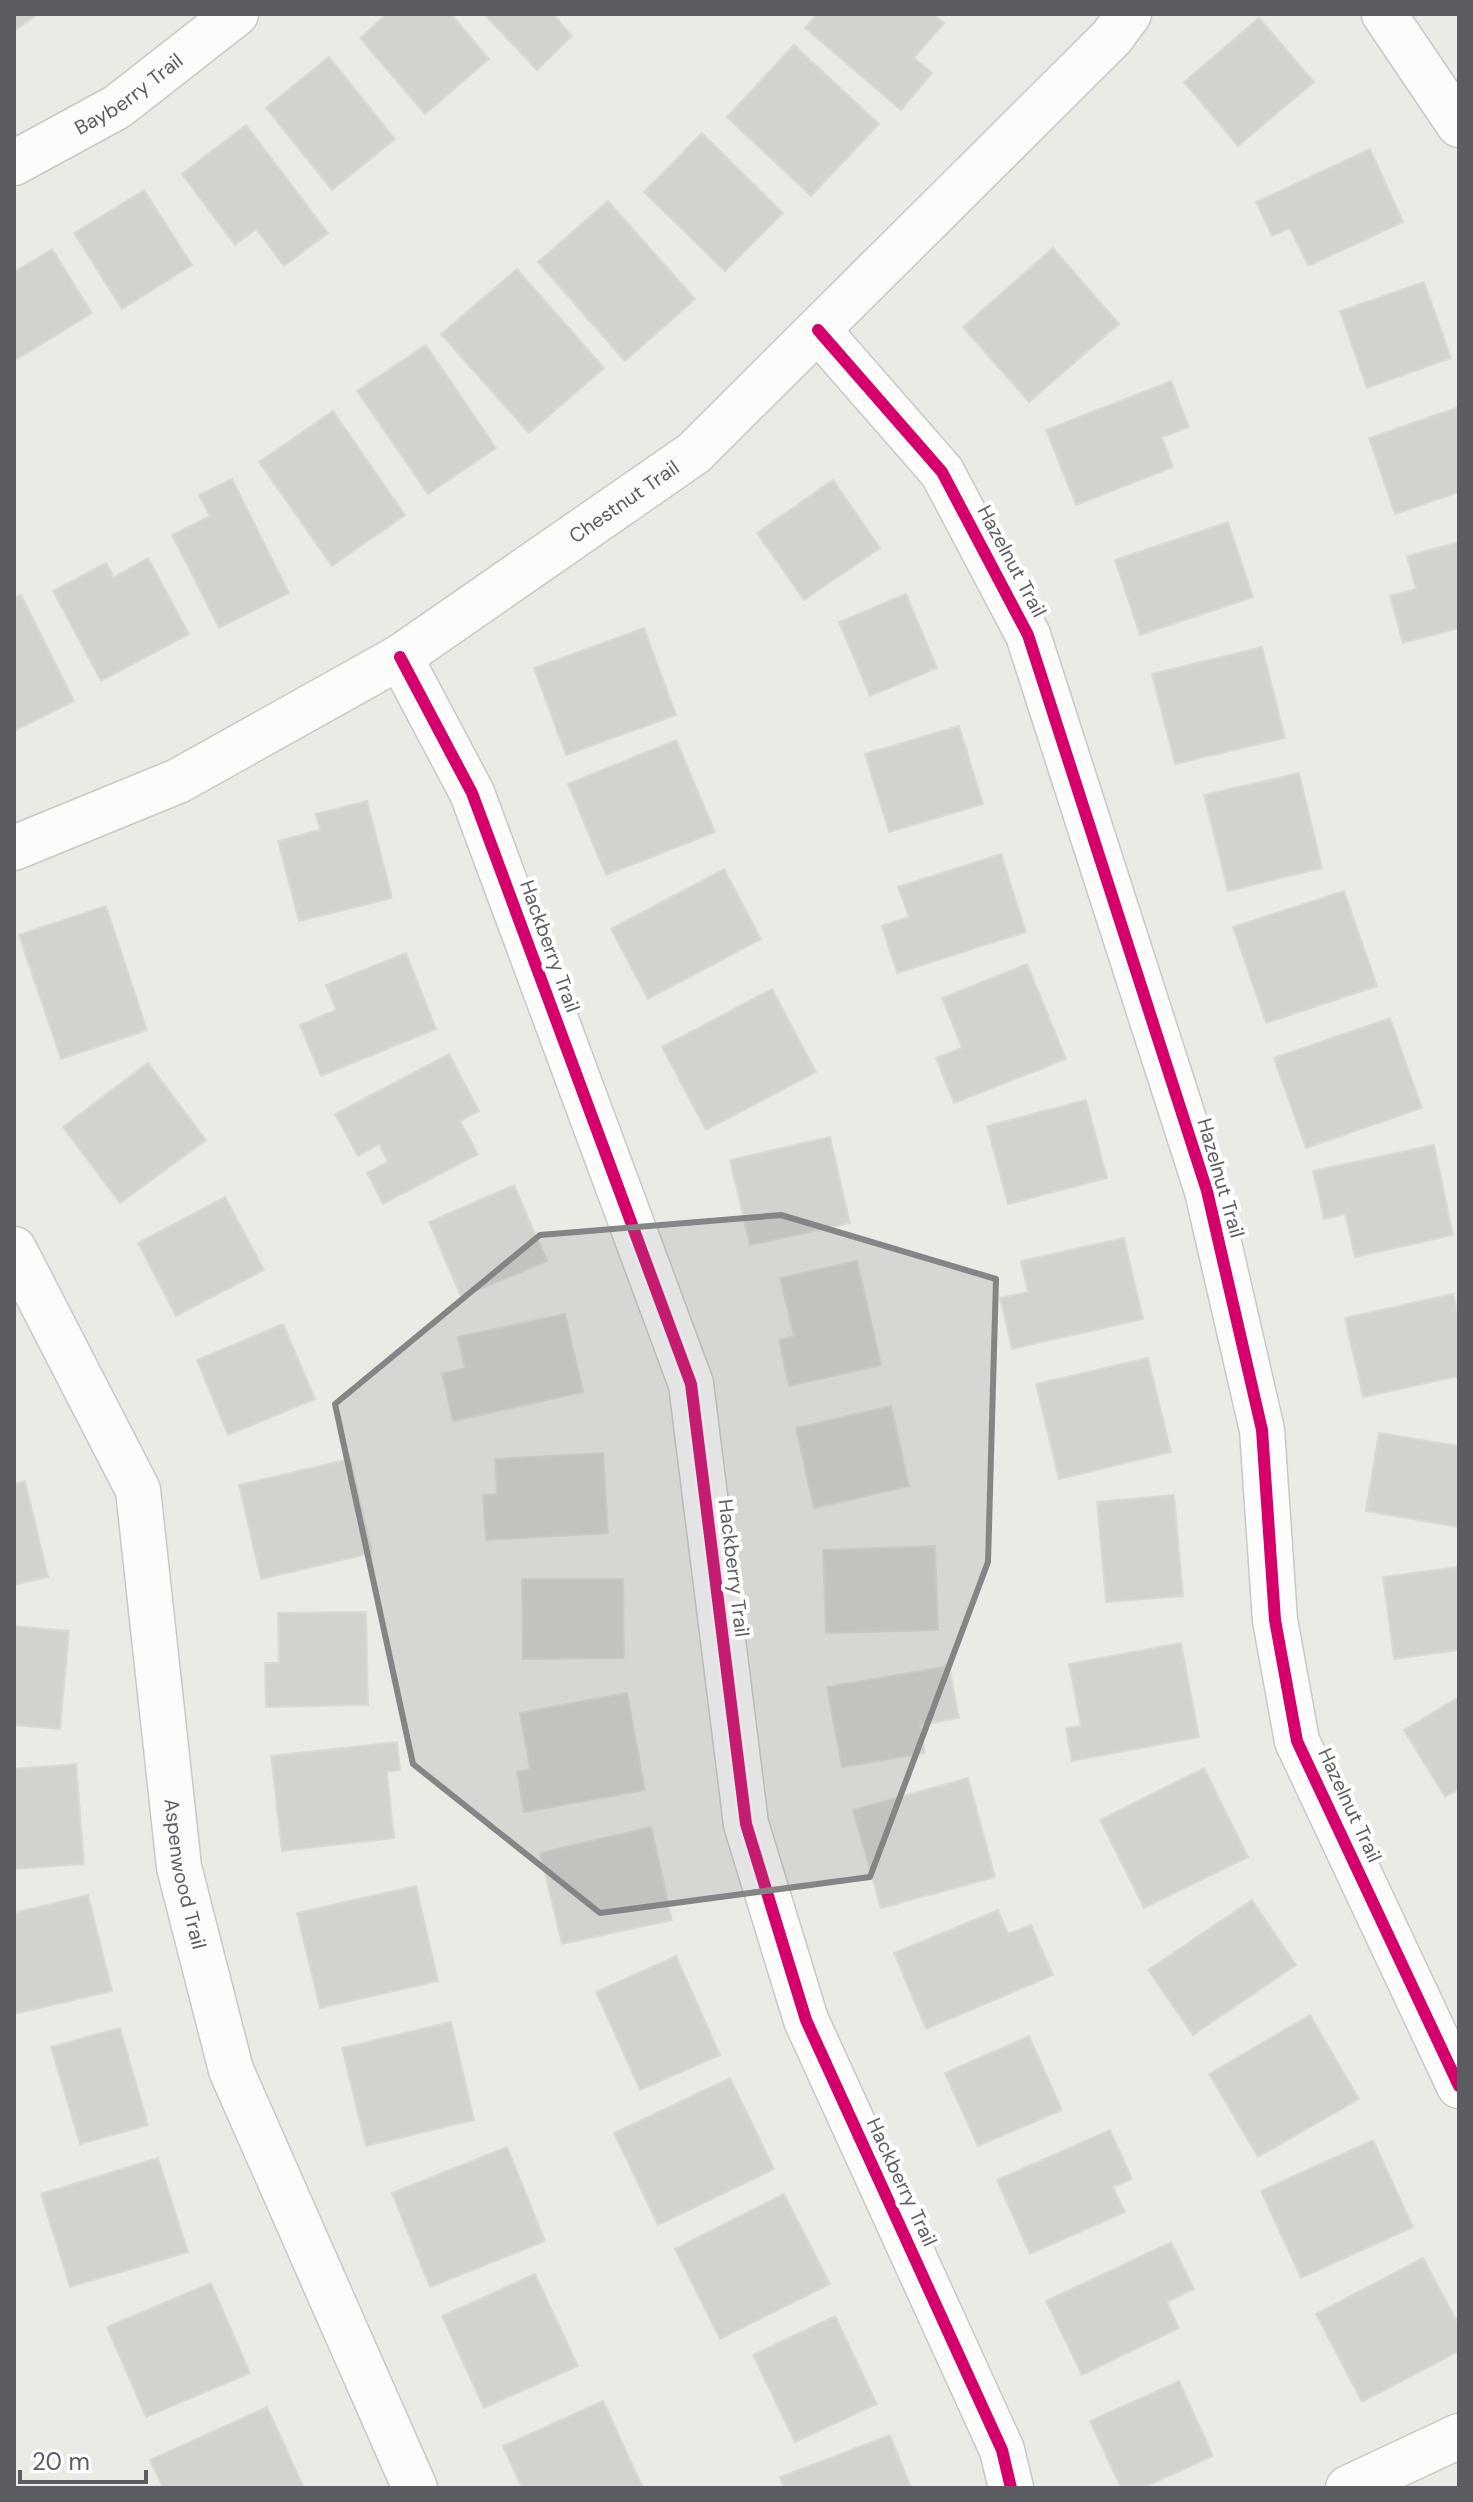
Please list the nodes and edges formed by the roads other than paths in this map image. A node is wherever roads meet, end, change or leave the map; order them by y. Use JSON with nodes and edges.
{"nodes":[{"id":1,"x":236,"y":14,"type":"edge"},
{"id":2,"x":1129,"y":14,"type":"edge"},
{"id":3,"x":1384,"y":14,"type":"edge"},
{"id":4,"x":1459,"y":125,"type":"edge"},
{"id":5,"x":14,"y":163,"type":"edge"},
{"id":6,"x":818,"y":330,"type":"junction"},
{"id":7,"x":400,"y":657,"type":"junction"},
{"id":8,"x":14,"y":848,"type":"edge"},
{"id":9,"x":14,"y":1249,"type":"edge"},
{"id":10,"x":1459,"y":2086,"type":"edge"},
{"id":11,"x":1459,"y":2436,"type":"edge"},
{"id":12,"x":415,"y":2488,"type":"edge"},
{"id":13,"x":1011,"y":2488,"type":"edge"},
{"id":14,"x":1348,"y":2488,"type":"edge"}],
"edges":[{"from":1,"to":5,"type":"street","name":"Bayberry Trail"},
{"from":2,"to":6,"type":"street","name":"Chestnut Trail"},
{"from":3,"to":4,"type":"street"},
{"from":6,"to":7,"type":"street","name":"Chestnut Trail"},
{"from":6,"to":10,"type":"street","name":"Hazelnut Trail"},
{"from":7,"to":8,"type":"street","name":"Chestnut Trail"},
{"from":7,"to":13,"type":"street","name":"Hackberry Trail"},
{"from":9,"to":12,"type":"street","name":"Aspenwood Trail"},
{"from":11,"to":14,"type":"street"}]}
